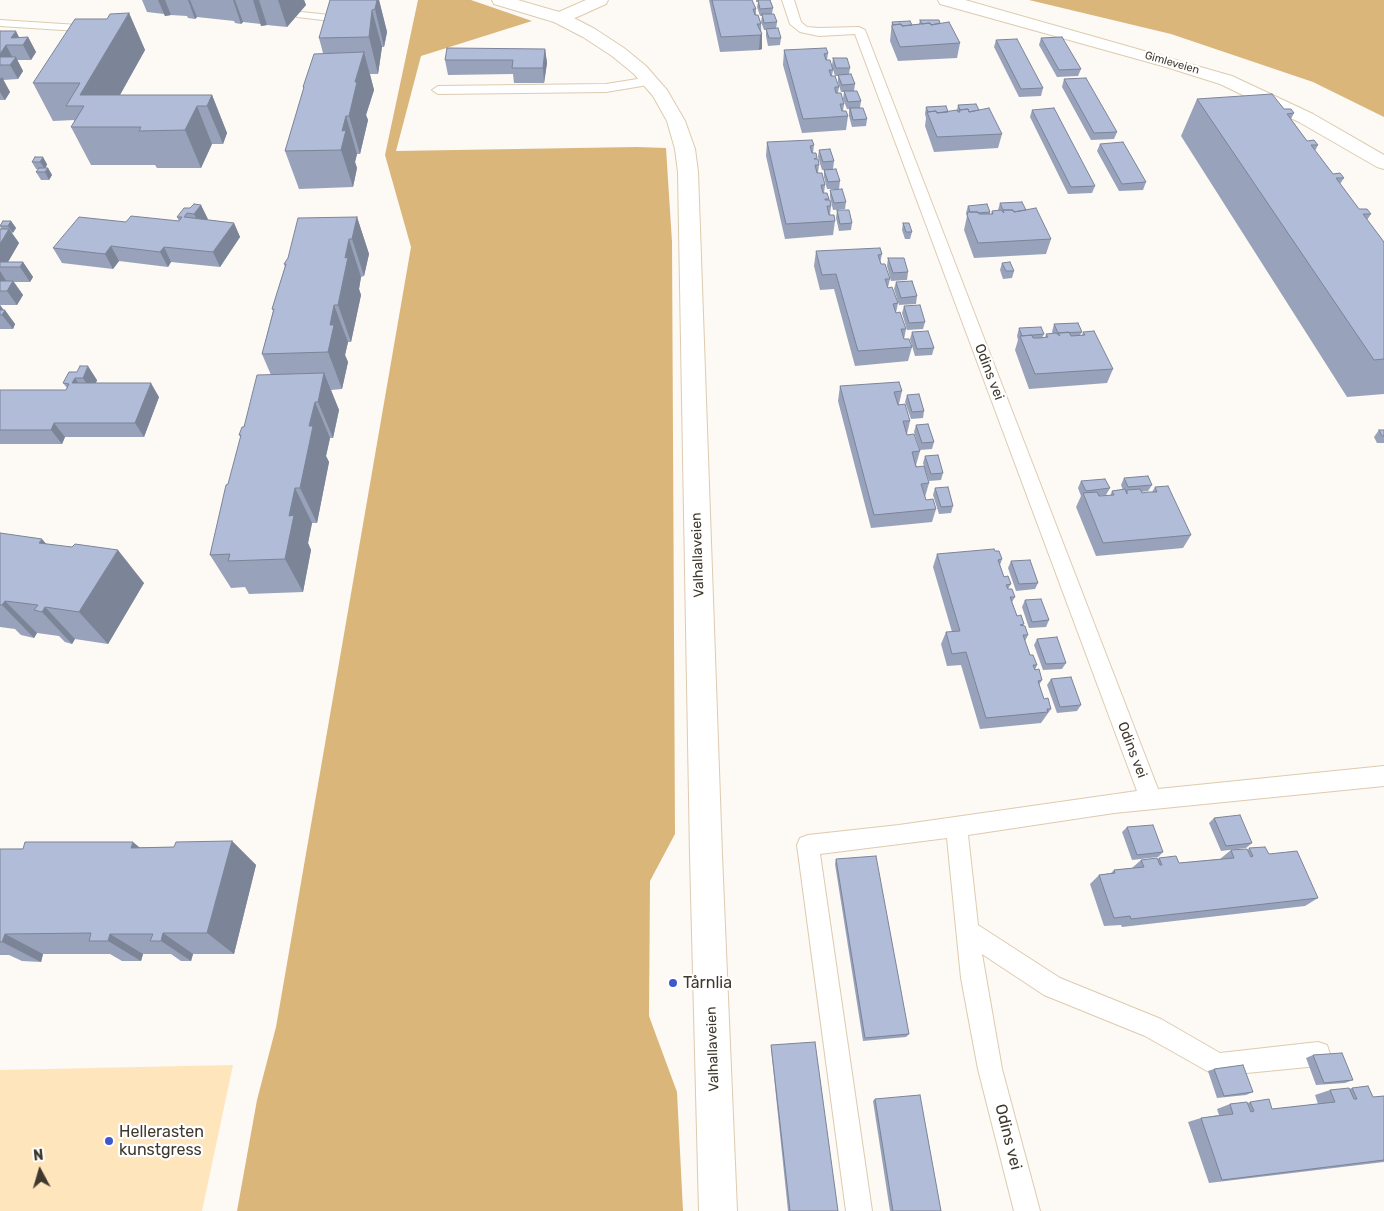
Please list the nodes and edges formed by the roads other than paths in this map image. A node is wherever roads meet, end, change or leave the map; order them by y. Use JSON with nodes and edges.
{"nodes":[{"id":1,"x":500,"y":0,"type":"edge"},
{"id":2,"x":600,"y":0,"type":"edge"},
{"id":3,"x":788,"y":0,"type":"edge"},
{"id":4,"x":946,"y":0,"type":"edge"},
{"id":5,"x":301,"y":15,"type":"dead end"},
{"id":6,"x":560,"y":18,"type":"junction"},
{"id":7,"x":363,"y":20,"type":"edge"},
{"id":8,"x":0,"y":23,"type":"edge"},
{"id":9,"x":102,"y":30,"type":"edge"},
{"id":10,"x":650,"y":80,"type":"junction"},
{"id":11,"x":438,"y":90,"type":"dead end"},
{"id":12,"x":1384,"y":163,"type":"edge"},
{"id":13,"x":1384,"y":776,"type":"edge"},
{"id":14,"x":1151,"y":799,"type":"junction"},
{"id":15,"x":956,"y":826,"type":"junction"},
{"id":16,"x":967,"y":931,"type":"junction"},
{"id":17,"x":1318,"y":1054,"type":"edge"},
{"id":18,"x":718,"y":1211,"type":"edge"},
{"id":19,"x":859,"y":1211,"type":"edge"},
{"id":20,"x":1027,"y":1211,"type":"edge"}],
"edges":[{"from":1,"to":6,"type":"street","name":"Valhallaveien"},
{"from":2,"to":6,"type":"street"},
{"from":3,"to":14,"type":"lane","name":"Odins vei"},
{"from":4,"to":12,"type":"street","name":"Gimleveien"},
{"from":5,"to":7,"type":"lane"},
{"from":6,"to":10,"type":"street","name":"Valhallaveien"},
{"from":8,"to":9,"type":"lane"},
{"from":10,"to":11,"type":"lane"},
{"from":10,"to":18,"type":"street","name":"Valhallaveien"},
{"from":13,"to":14,"type":"lane","name":"Odins vei"},
{"from":14,"to":15,"type":"lane","name":"Odins vei"},
{"from":15,"to":16,"type":"lane","name":"Odins vei"},
{"from":15,"to":19,"type":"lane","name":"Odins vei"},
{"from":16,"to":17,"type":"lane"},
{"from":16,"to":20,"type":"lane","name":"Odins vei"}]}
